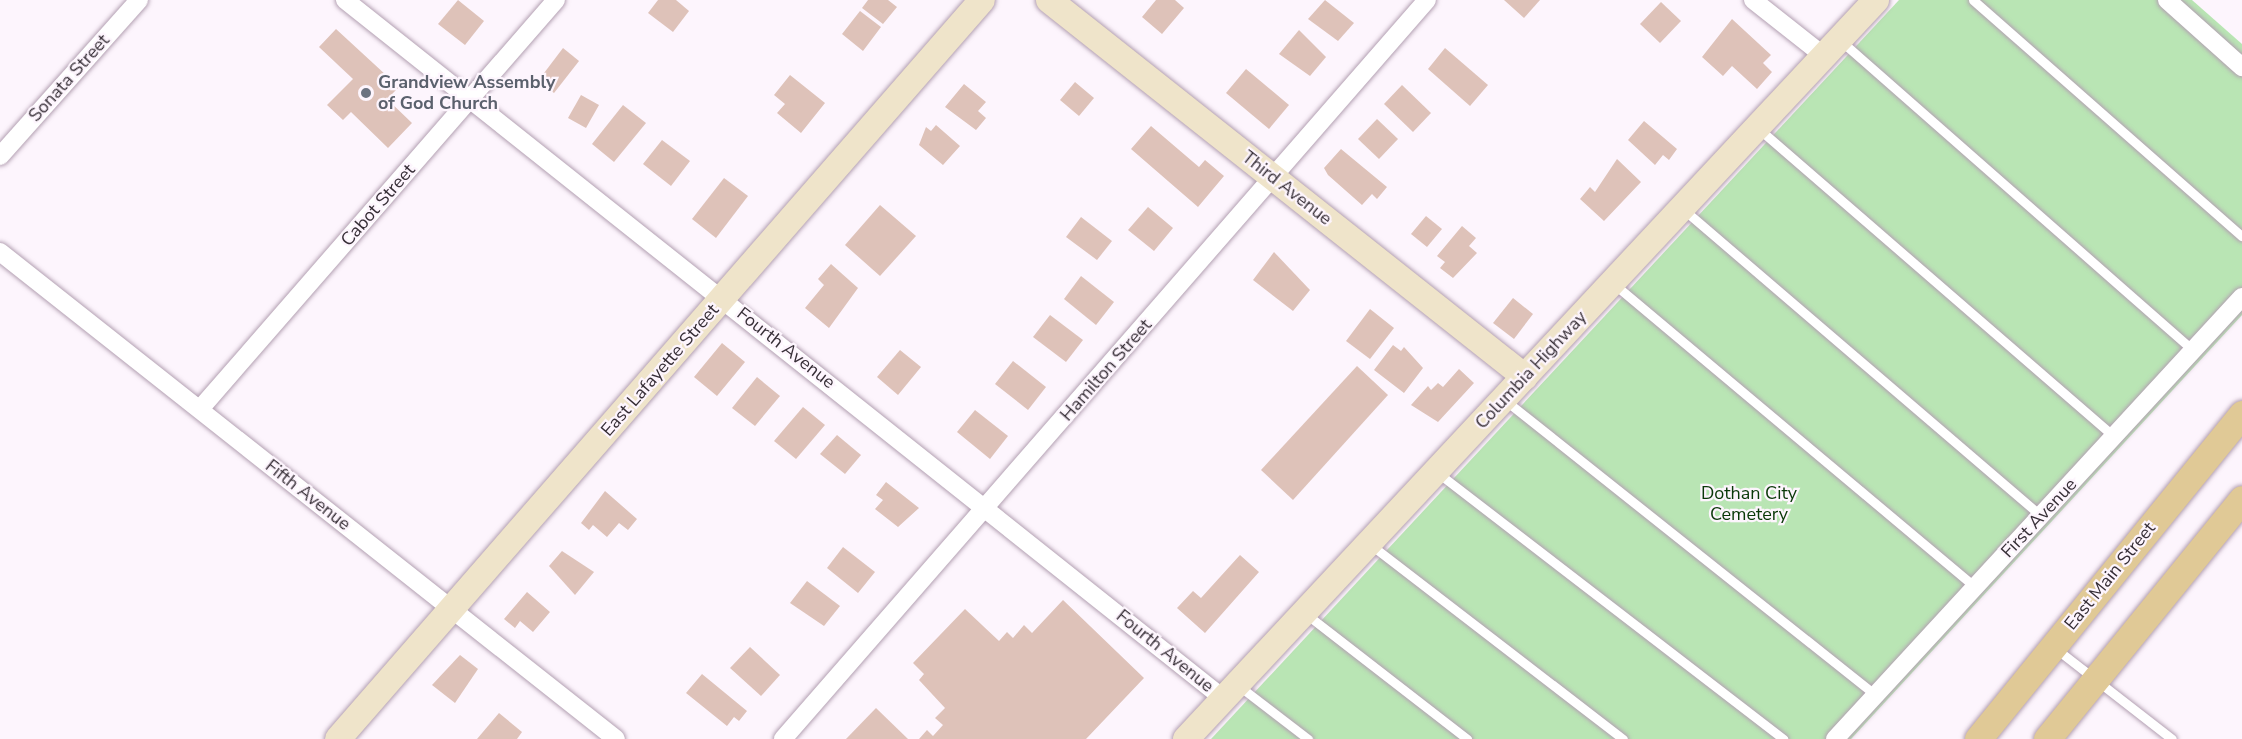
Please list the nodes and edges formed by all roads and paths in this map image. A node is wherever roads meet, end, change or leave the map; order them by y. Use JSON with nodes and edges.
{"nodes":[{"id":1,"x":139,"y":0,"type":"edge"},
{"id":2,"x":345,"y":0,"type":"edge"},
{"id":3,"x":556,"y":0,"type":"edge"},
{"id":4,"x":982,"y":0,"type":"edge"},
{"id":5,"x":1049,"y":0,"type":"edge"},
{"id":6,"x":1427,"y":0,"type":"edge"},
{"id":7,"x":1753,"y":0,"type":"edge"},
{"id":8,"x":1876,"y":0,"type":"edge"},
{"id":9,"x":1973,"y":0,"type":"edge"},
{"id":10,"x":2167,"y":0,"type":"edge"},
{"id":11,"x":1832,"y":48,"type":"junction"},
{"id":12,"x":2242,"y":67,"type":"edge"},
{"id":13,"x":470,"y":99,"type":"junction"},
{"id":14,"x":1758,"y":127,"type":"junction"},
{"id":15,"x":0,"y":156,"type":"edge"},
{"id":16,"x":1273,"y":176,"type":"junction"},
{"id":17,"x":1682,"y":208,"type":"junction"},
{"id":18,"x":2242,"y":236,"type":"edge"},
{"id":19,"x":0,"y":252,"type":"edge"},
{"id":20,"x":1612,"y":283,"type":"junction"},
{"id":21,"x":2242,"y":297,"type":"edge"},
{"id":22,"x":722,"y":298,"type":"junction"},
{"id":23,"x":2193,"y":350,"type":"junction"},
{"id":24,"x":1525,"y":377,"type":"junction"},
{"id":25,"x":1504,"y":400,"type":"junction"},
{"id":26,"x":200,"y":409,"type":"junction"},
{"id":27,"x":2242,"y":414,"type":"edge"},
{"id":28,"x":2114,"y":437,"type":"junction"},
{"id":29,"x":1436,"y":472,"type":"junction"},
{"id":30,"x":2242,"y":499,"type":"edge"},
{"id":31,"x":988,"y":506,"type":"junction"},
{"id":32,"x":2041,"y":516,"type":"junction"},
{"id":33,"x":1369,"y":544,"type":"junction"},
{"id":34,"x":1975,"y":587,"type":"junction"},
{"id":35,"x":453,"y":609,"type":"junction"},
{"id":36,"x":1304,"y":613,"type":"junction"},
{"id":37,"x":2053,"y":646,"type":"junction"},
{"id":38,"x":2095,"y":680,"type":"junction"},
{"id":39,"x":1231,"y":691,"type":"junction"},
{"id":40,"x":1876,"y":695,"type":"junction"},
{"id":41,"x":339,"y":739,"type":"edge"},
{"id":42,"x":616,"y":739,"type":"edge"},
{"id":43,"x":783,"y":739,"type":"edge"},
{"id":44,"x":1186,"y":739,"type":"edge"},
{"id":45,"x":1308,"y":739,"type":"edge"},
{"id":46,"x":1467,"y":739,"type":"edge"},
{"id":47,"x":1623,"y":739,"type":"edge"},
{"id":48,"x":1783,"y":739,"type":"edge"},
{"id":49,"x":1835,"y":739,"type":"edge"},
{"id":50,"x":1978,"y":739,"type":"edge"},
{"id":51,"x":2047,"y":739,"type":"edge"},
{"id":52,"x":2172,"y":739,"type":"edge"}],
"edges":[{"from":1,"to":15,"type":"street","name":"Sonata Street"},
{"from":2,"to":13,"type":"street","name":"Fourth Avenue"},
{"from":3,"to":13,"type":"street","name":"Cabot Street"},
{"from":4,"to":22,"type":"street","name":"East Lafayette Street"},
{"from":5,"to":16,"type":"street","name":"Third Avenue"},
{"from":6,"to":16,"type":"street","name":"Hamilton Street"},
{"from":7,"to":11,"type":"street"},
{"from":8,"to":11,"type":"street","name":"Columbia Highway"},
{"from":9,"to":18,"type":"lane"},
{"from":10,"to":12,"type":"street"},
{"from":11,"to":14,"type":"street","name":"Columbia Highway"},
{"from":11,"to":23,"type":"lane"},
{"from":13,"to":22,"type":"street","name":"Fourth Avenue"},
{"from":13,"to":26,"type":"street","name":"Cabot Street"},
{"from":14,"to":17,"type":"street","name":"Columbia Highway"},
{"from":14,"to":28,"type":"lane"},
{"from":16,"to":24,"type":"street","name":"Third Avenue"},
{"from":16,"to":31,"type":"street","name":"Hamilton Street"},
{"from":17,"to":20,"type":"street","name":"Columbia Highway"},
{"from":17,"to":32,"type":"lane"},
{"from":19,"to":26,"type":"street","name":"Fifth Avenue"},
{"from":20,"to":24,"type":"street","name":"Columbia Highway"},
{"from":20,"to":34,"type":"lane"},
{"from":21,"to":23,"type":"street","name":"First Avenue"},
{"from":22,"to":31,"type":"street","name":"Fourth Avenue"},
{"from":22,"to":35,"type":"street","name":"East Lafayette Street"},
{"from":23,"to":28,"type":"street","name":"First Avenue"},
{"from":24,"to":25,"type":"street","name":"Columbia Highway"},
{"from":25,"to":29,"type":"street","name":"Columbia Highway"},
{"from":25,"to":40,"type":"lane"},
{"from":26,"to":35,"type":"street","name":"Fifth Avenue"},
{"from":27,"to":37,"type":"main road","name":"East Main Street"},
{"from":28,"to":32,"type":"street","name":"First Avenue"},
{"from":29,"to":33,"type":"street","name":"Columbia Highway"},
{"from":29,"to":48,"type":"lane"},
{"from":30,"to":38,"type":"main road"},
{"from":31,"to":39,"type":"street","name":"Fourth Avenue"},
{"from":31,"to":43,"type":"street","name":"Hamilton Street"},
{"from":32,"to":34,"type":"street","name":"First Avenue"},
{"from":33,"to":36,"type":"street","name":"Columbia Highway"},
{"from":33,"to":47,"type":"lane"},
{"from":34,"to":40,"type":"street","name":"First Avenue"},
{"from":35,"to":41,"type":"street","name":"East Lafayette Street"},
{"from":35,"to":42,"type":"street","name":"Fifth Avenue"},
{"from":36,"to":39,"type":"street","name":"Columbia Highway"},
{"from":36,"to":46,"type":"lane"},
{"from":37,"to":38,"type":"lane"},
{"from":37,"to":50,"type":"main road","name":"East Main Street"},
{"from":38,"to":51,"type":"main road"},
{"from":38,"to":52,"type":"lane"},
{"from":39,"to":44,"type":"street","name":"Columbia Highway"},
{"from":39,"to":45,"type":"lane"},
{"from":40,"to":49,"type":"street","name":"First Avenue"}]}
